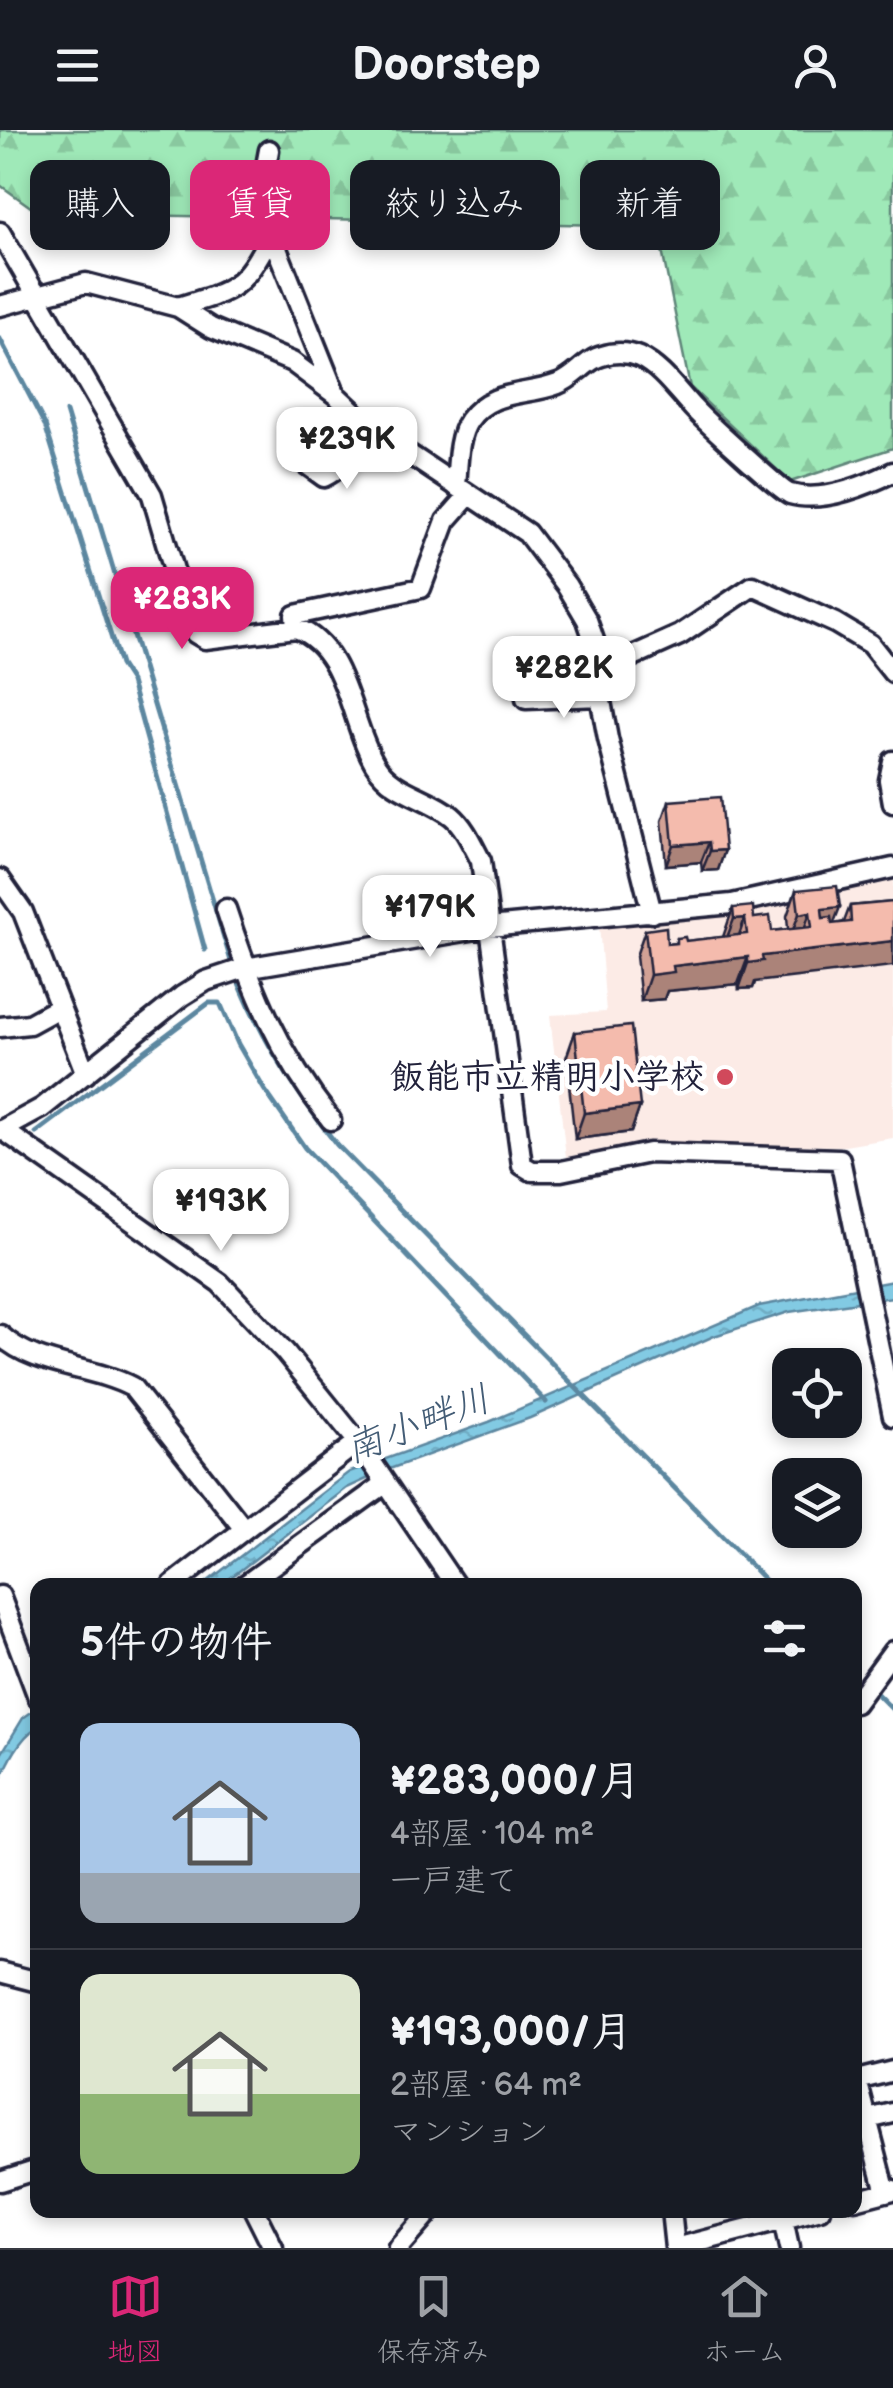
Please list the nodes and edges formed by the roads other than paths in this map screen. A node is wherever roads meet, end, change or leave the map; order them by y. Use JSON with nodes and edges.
{"nodes":[{"id":1,"x":269,"y":150,"type":"dead end"},
{"id":2,"x":267,"y":160,"type":"edge"},
{"id":3,"x":0,"y":232,"type":"edge"},
{"id":4,"x":263,"y":250,"type":"edge"},
{"id":5,"x":277,"y":250,"type":"edge"},
{"id":6,"x":35,"y":297,"type":"junction"},
{"id":7,"x":1,"y":306,"type":"edge"},
{"id":8,"x":178,"y":307,"type":"junction"},
{"id":9,"x":336,"y":395,"type":"junction"},
{"id":10,"x":374,"y":430,"type":"junction"},
{"id":11,"x":306,"y":464,"type":"dead end"},
{"id":12,"x":893,"y":472,"type":"edge"},
{"id":13,"x":462,"y":491,"type":"junction"},
{"id":14,"x":296,"y":628,"type":"junction"},
{"id":15,"x":604,"y":668,"type":"junction"},
{"id":16,"x":893,"y":672,"type":"edge"},
{"id":17,"x":600,"y":696,"type":"junction"},
{"id":18,"x":526,"y":698,"type":"dead end"},
{"id":19,"x":893,"y":761,"type":"edge"},
{"id":20,"x":893,"y":802,"type":"edge"},
{"id":21,"x":893,"y":868,"type":"edge"},
{"id":22,"x":0,"y":879,"type":"edge"},
{"id":23,"x":226,"y":910,"type":"dead end"},
{"id":24,"x":652,"y":913,"type":"junction"},
{"id":25,"x":488,"y":928,"type":"junction"},
{"id":26,"x":245,"y":968,"type":"junction"},
{"id":27,"x":60,"y":1007,"type":"junction"},
{"id":28,"x":0,"y":1027,"type":"edge"},
{"id":29,"x":86,"y":1074,"type":"junction"},
{"id":30,"x":331,"y":1120,"type":"dead end"},
{"id":31,"x":2,"y":1130,"type":"edge"},
{"id":32,"x":0,"y":1335,"type":"edge"},
{"id":33,"x":893,"y":1416,"type":"edge"},
{"id":34,"x":362,"y":1447,"type":"junction"},
{"id":35,"x":384,"y":1480,"type":"junction"},
{"id":36,"x":244,"y":1529,"type":"junction"},
{"id":37,"x":181,"y":1578,"type":"edge"},
{"id":38,"x":255,"y":1578,"type":"edge"},
{"id":39,"x":450,"y":1578,"type":"edge"},
{"id":40,"x":0,"y":1596,"type":"edge"},
{"id":41,"x":893,"y":1652,"type":"edge"},
{"id":42,"x":30,"y":1675,"type":"edge"},
{"id":43,"x":865,"y":1690,"type":"edge"},
{"id":44,"x":0,"y":1972,"type":"edge"},
{"id":45,"x":30,"y":1980,"type":"edge"},
{"id":46,"x":893,"y":2071,"type":"edge"},
{"id":47,"x":862,"y":2079,"type":"edge"},
{"id":48,"x":862,"y":2096,"type":"edge"},
{"id":49,"x":893,"y":2113,"type":"edge"},
{"id":50,"x":868,"y":2119,"type":"junction"},
{"id":51,"x":30,"y":2172,"type":"edge"},
{"id":52,"x":0,"y":2181,"type":"edge"},
{"id":53,"x":890,"y":2191,"type":"edge"},
{"id":54,"x":862,"y":2198,"type":"edge"},
{"id":55,"x":258,"y":2218,"type":"edge"},
{"id":56,"x":424,"y":2218,"type":"edge"},
{"id":57,"x":672,"y":2218,"type":"edge"},
{"id":58,"x":791,"y":2218,"type":"edge"},
{"id":59,"x":783,"y":2220,"type":"junction"},
{"id":60,"x":273,"y":2248,"type":"edge"},
{"id":61,"x":398,"y":2248,"type":"edge"},
{"id":62,"x":675,"y":2248,"type":"edge"},
{"id":63,"x":789,"y":2248,"type":"edge"}],
"edges":[{"from":1,"to":2,"type":"street"},
{"from":3,"to":6,"type":"street"},
{"from":4,"to":8,"type":"street"},
{"from":5,"to":9,"type":"street"},
{"from":6,"to":7,"type":"street"},
{"from":6,"to":8,"type":"street"},
{"from":6,"to":14,"type":"street"},
{"from":8,"to":9,"type":"street"},
{"from":9,"to":10,"type":"street"},
{"from":10,"to":11,"type":"street"},
{"from":10,"to":13,"type":"street"},
{"from":12,"to":13,"type":"street"},
{"from":13,"to":14,"type":"street"},
{"from":13,"to":15,"type":"street"},
{"from":14,"to":25,"type":"street"},
{"from":15,"to":16,"type":"street"},
{"from":15,"to":17,"type":"street"},
{"from":17,"to":18,"type":"street"},
{"from":17,"to":24,"type":"street"},
{"from":19,"to":20,"type":"street"},
{"from":21,"to":24,"type":"street"},
{"from":22,"to":27,"type":"street"},
{"from":23,"to":26,"type":"street"},
{"from":24,"to":25,"type":"street"},
{"from":25,"to":26,"type":"street"},
{"from":25,"to":33,"type":"street"},
{"from":26,"to":29,"type":"street"},
{"from":26,"to":30,"type":"street"},
{"from":27,"to":28,"type":"street"},
{"from":27,"to":29,"type":"street"},
{"from":29,"to":31,"type":"street"},
{"from":31,"to":34,"type":"street"},
{"from":32,"to":36,"type":"street"},
{"from":34,"to":35,"type":"street"},
{"from":34,"to":36,"type":"street"},
{"from":35,"to":38,"type":"street"},
{"from":35,"to":39,"type":"street"},
{"from":36,"to":37,"type":"street"},
{"from":40,"to":42,"type":"street"},
{"from":41,"to":43,"type":"street"},
{"from":44,"to":45,"type":"street"},
{"from":46,"to":47,"type":"street"},
{"from":48,"to":50,"type":"street"},
{"from":49,"to":50,"type":"street"},
{"from":50,"to":53,"type":"street"},
{"from":51,"to":52,"type":"street"},
{"from":53,"to":54,"type":"street"},
{"from":55,"to":60,"type":"street"},
{"from":56,"to":61,"type":"street"},
{"from":57,"to":62,"type":"street"},
{"from":58,"to":59,"type":"street"},
{"from":59,"to":62,"type":"street"},
{"from":59,"to":63,"type":"street"}]}
